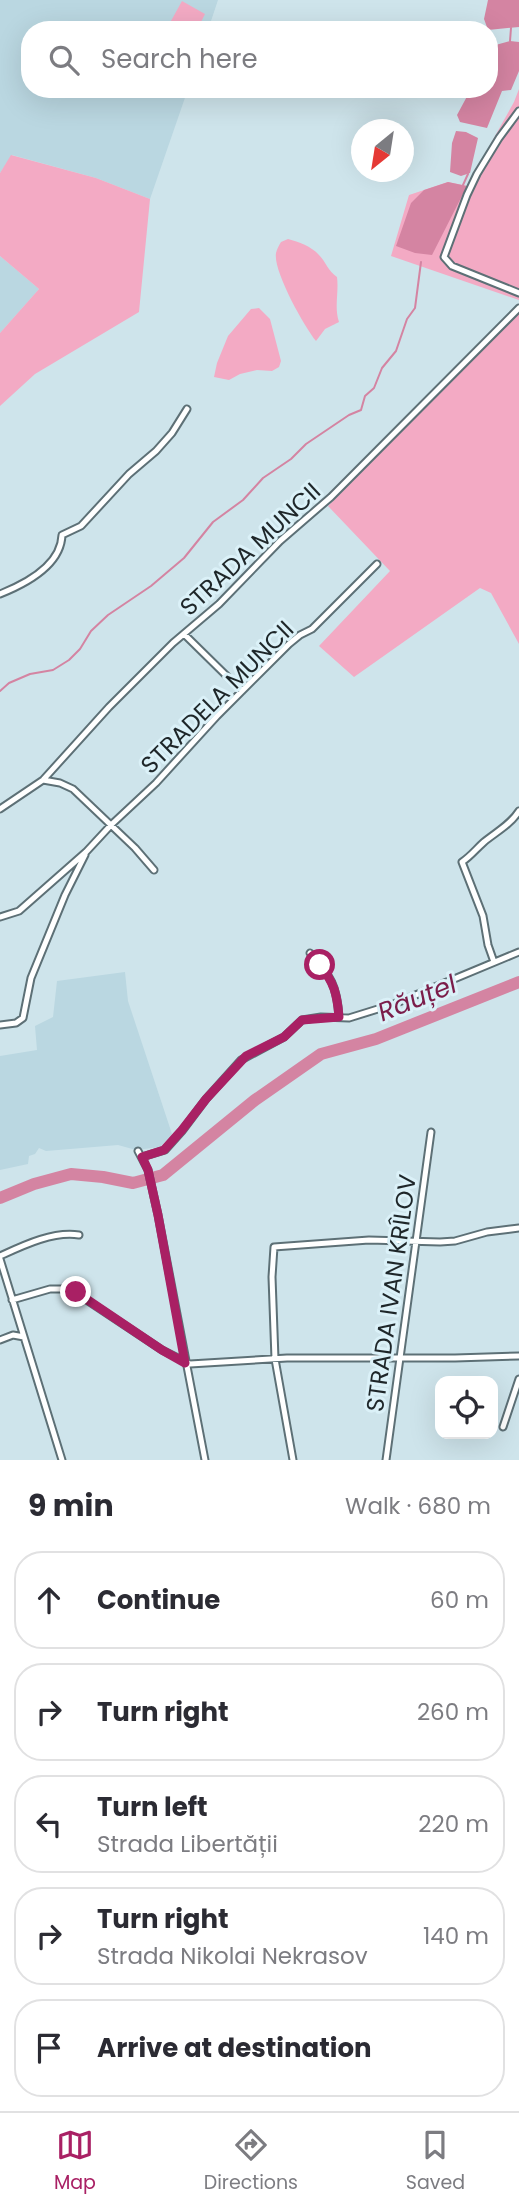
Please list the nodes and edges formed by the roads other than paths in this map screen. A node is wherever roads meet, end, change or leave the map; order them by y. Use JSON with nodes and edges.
{"nodes":[{"id":1,"x":519,"y":111,"type":"edge"},
{"id":2,"x":519,"y":293,"type":"edge"},
{"id":3,"x":519,"y":308,"type":"edge"},
{"id":4,"x":187,"y":409,"type":"dead end"},
{"id":5,"x":377,"y":564,"type":"dead end"},
{"id":6,"x":0,"y":594,"type":"edge"},
{"id":7,"x":184,"y":634,"type":"junction"},
{"id":8,"x":242,"y":691,"type":"junction"},
{"id":9,"x":43,"y":780,"type":"junction"},
{"id":10,"x":0,"y":808,"type":"edge"},
{"id":11,"x":518,"y":813,"type":"edge"},
{"id":12,"x":111,"y":825,"type":"junction"},
{"id":13,"x":86,"y":852,"type":"junction"},
{"id":14,"x":154,"y":870,"type":"dead end"},
{"id":15,"x":0,"y":917,"type":"edge"},
{"id":16,"x":519,"y":952,"type":"edge"},
{"id":17,"x":310,"y":953,"type":"dead end"},
{"id":18,"x":494,"y":962,"type":"junction"},
{"id":19,"x":339,"y":1017,"type":"junction"},
{"id":20,"x":0,"y":1025,"type":"edge"},
{"id":21,"x":431,"y":1132,"type":"dead end"},
{"id":22,"x":138,"y":1151,"type":"dead end"},
{"id":23,"x":142,"y":1157,"type":"junction"},
{"id":24,"x":519,"y":1228,"type":"edge"},
{"id":25,"x":79,"y":1235,"type":"dead end"},
{"id":26,"x":416,"y":1241,"type":"junction"},
{"id":27,"x":0,"y":1257,"type":"edge"},
{"id":28,"x":12,"y":1300,"type":"junction"},
{"id":29,"x":18,"y":1320,"type":"junction"},
{"id":30,"x":9,"y":1336,"type":"junction"},
{"id":31,"x":24,"y":1338,"type":"junction"},
{"id":32,"x":0,"y":1340,"type":"edge"},
{"id":33,"x":519,"y":1356,"type":"edge"},
{"id":34,"x":401,"y":1358,"type":"junction"},
{"id":35,"x":275,"y":1359,"type":"junction"},
{"id":36,"x":185,"y":1363,"type":"junction"},
{"id":37,"x":519,"y":1380,"type":"edge"},
{"id":38,"x":503,"y":1427,"type":"dead end"},
{"id":39,"x":62,"y":1460,"type":"edge"},
{"id":40,"x":205,"y":1460,"type":"edge"},
{"id":41,"x":293,"y":1460,"type":"edge"},
{"id":42,"x":386,"y":1460,"type":"edge"}],
"edges":[{"from":1,"to":2,"type":"street"},
{"from":3,"to":7,"type":"street","name":"STRADA MUNCII"},
{"from":4,"to":6,"type":"street"},
{"from":5,"to":8,"type":"street","name":"STRADELA MUNCII"},
{"from":7,"to":8,"type":"street"},
{"from":7,"to":9,"type":"street","name":"STRADA MUNCII"},
{"from":8,"to":12,"type":"street","name":"STRADELA MUNCII"},
{"from":9,"to":10,"type":"street","name":"STRADA MUNCII"},
{"from":9,"to":12,"type":"street"},
{"from":11,"to":18,"type":"street"},
{"from":12,"to":13,"type":"street","name":"STRADELA MUNCII"},
{"from":12,"to":14,"type":"street"},
{"from":13,"to":15,"type":"street","name":"STRADELA MUNCII"},
{"from":13,"to":20,"type":"street"},
{"from":16,"to":18,"type":"street"},
{"from":17,"to":19,"type":"street"},
{"from":18,"to":19,"type":"street"},
{"from":19,"to":23,"type":"street"},
{"from":21,"to":26,"type":"street","name":"STRADA IVAN KRÎLOV"},
{"from":22,"to":23,"type":"street"},
{"from":23,"to":36,"type":"street"},
{"from":24,"to":26,"type":"street"},
{"from":25,"to":27,"type":"street"},
{"from":26,"to":34,"type":"street","name":"STRADA IVAN KRÎLOV"},
{"from":26,"to":35,"type":"street"},
{"from":27,"to":28,"type":"street"},
{"from":28,"to":29,"type":"street"},
{"from":28,"to":36,"type":"street"},
{"from":29,"to":30,"type":"street"},
{"from":29,"to":31,"type":"street"},
{"from":30,"to":31,"type":"street"},
{"from":30,"to":32,"type":"street"},
{"from":31,"to":39,"type":"street"},
{"from":33,"to":34,"type":"street"},
{"from":34,"to":35,"type":"street"},
{"from":34,"to":42,"type":"street","name":"STRADA IVAN KRÎLOV"},
{"from":35,"to":36,"type":"street"},
{"from":35,"to":41,"type":"street"},
{"from":36,"to":40,"type":"street"},
{"from":37,"to":38,"type":"street"}]}
